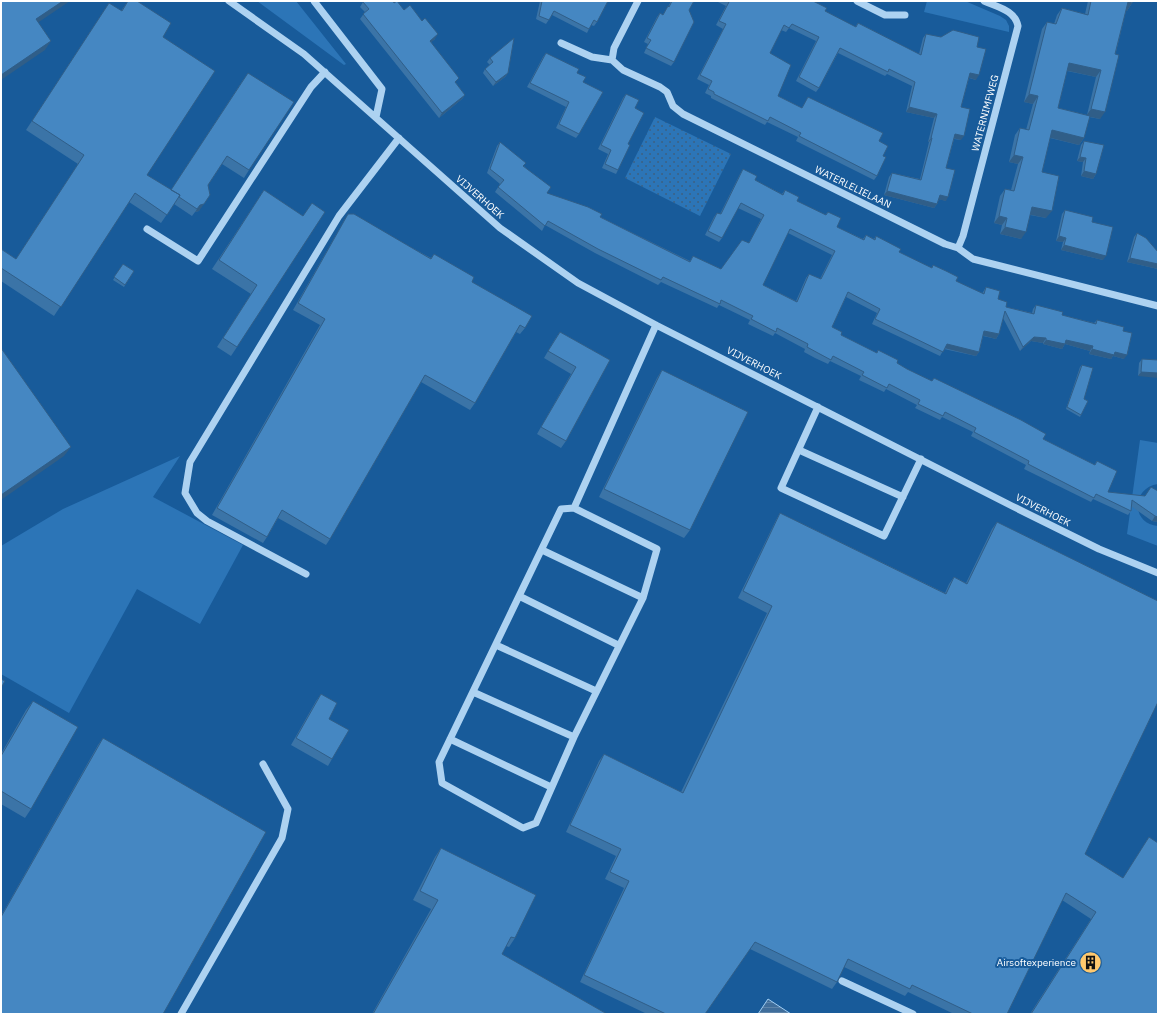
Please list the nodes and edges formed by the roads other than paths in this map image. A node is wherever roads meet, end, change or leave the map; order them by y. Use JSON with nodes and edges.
{"nodes":[{"id":1,"x":229,"y":1,"type":"edge"},
{"id":2,"x":314,"y":1,"type":"edge"},
{"id":3,"x":638,"y":1,"type":"edge"},
{"id":4,"x":857,"y":1,"type":"edge"},
{"id":5,"x":984,"y":1,"type":"edge"},
{"id":6,"x":906,"y":15,"type":"dead end"},
{"id":7,"x":561,"y":42,"type":"dead end"},
{"id":8,"x":612,"y":60,"type":"junction"},
{"id":9,"x":325,"y":72,"type":"junction"},
{"id":10,"x":376,"y":117,"type":"junction"},
{"id":11,"x":399,"y":138,"type":"junction"},
{"id":12,"x":146,"y":229,"type":"dead end"},
{"id":13,"x":958,"y":248,"type":"junction"},
{"id":14,"x":1158,"y":306,"type":"edge"},
{"id":15,"x":656,"y":325,"type":"junction"},
{"id":16,"x":818,"y":407,"type":"junction"},
{"id":17,"x":799,"y":450,"type":"junction"},
{"id":18,"x":921,"y":459,"type":"junction"},
{"id":19,"x":903,"y":497,"type":"junction"},
{"id":20,"x":574,"y":508,"type":"junction"},
{"id":21,"x":542,"y":550,"type":"junction"},
{"id":22,"x":1158,"y":573,"type":"edge"},
{"id":23,"x":306,"y":574,"type":"dead end"},
{"id":24,"x":519,"y":596,"type":"junction"},
{"id":25,"x":642,"y":598,"type":"junction"},
{"id":26,"x":496,"y":645,"type":"junction"},
{"id":27,"x":618,"y":645,"type":"junction"},
{"id":28,"x":596,"y":691,"type":"junction"},
{"id":29,"x":473,"y":692,"type":"junction"},
{"id":30,"x":574,"y":737,"type":"junction"},
{"id":31,"x":450,"y":739,"type":"junction"},
{"id":32,"x":263,"y":764,"type":"dead end"},
{"id":33,"x":551,"y":787,"type":"junction"},
{"id":34,"x":842,"y":981,"type":"edge"},
{"id":35,"x":181,"y":1014,"type":"edge"},
{"id":36,"x":913,"y":1014,"type":"edge"}],
"edges":[{"from":1,"to":9,"type":"street","name":"VIJVERHOEK"},
{"from":2,"to":10,"type":"street"},
{"from":3,"to":8,"type":"street"},
{"from":4,"to":6,"type":"street"},
{"from":5,"to":13,"type":"street","name":"WATERNIMFWEG"},
{"from":7,"to":8,"type":"street"},
{"from":8,"to":13,"type":"street","name":"WATERLELIELAAN"},
{"from":9,"to":10,"type":"street","name":"VIJVERHOEK"},
{"from":9,"to":12,"type":"street"},
{"from":10,"to":11,"type":"street","name":"VIJVERHOEK"},
{"from":11,"to":15,"type":"street","name":"VIJVERHOEK"},
{"from":11,"to":23,"type":"street"},
{"from":13,"to":14,"type":"street","name":"WATERLELIELAAN"},
{"from":15,"to":16,"type":"street","name":"VIJVERHOEK"},
{"from":15,"to":20,"type":"street"},
{"from":16,"to":17,"type":"street"},
{"from":16,"to":18,"type":"street","name":"VIJVERHOEK"},
{"from":17,"to":19,"type":"street"},
{"from":17,"to":19,"type":"street"},
{"from":18,"to":19,"type":"street"},
{"from":18,"to":22,"type":"street","name":"VIJVERHOEK"},
{"from":20,"to":21,"type":"street"},
{"from":20,"to":25,"type":"street"},
{"from":21,"to":24,"type":"street"},
{"from":21,"to":25,"type":"street"},
{"from":24,"to":26,"type":"street"},
{"from":24,"to":27,"type":"street"},
{"from":25,"to":27,"type":"street"},
{"from":26,"to":28,"type":"street"},
{"from":26,"to":29,"type":"street"},
{"from":27,"to":28,"type":"street"},
{"from":28,"to":30,"type":"street"},
{"from":29,"to":30,"type":"street"},
{"from":29,"to":31,"type":"street"},
{"from":30,"to":33,"type":"street"},
{"from":31,"to":33,"type":"street"},
{"from":31,"to":33,"type":"street"},
{"from":32,"to":35,"type":"street"},
{"from":34,"to":36,"type":"street"}]}
